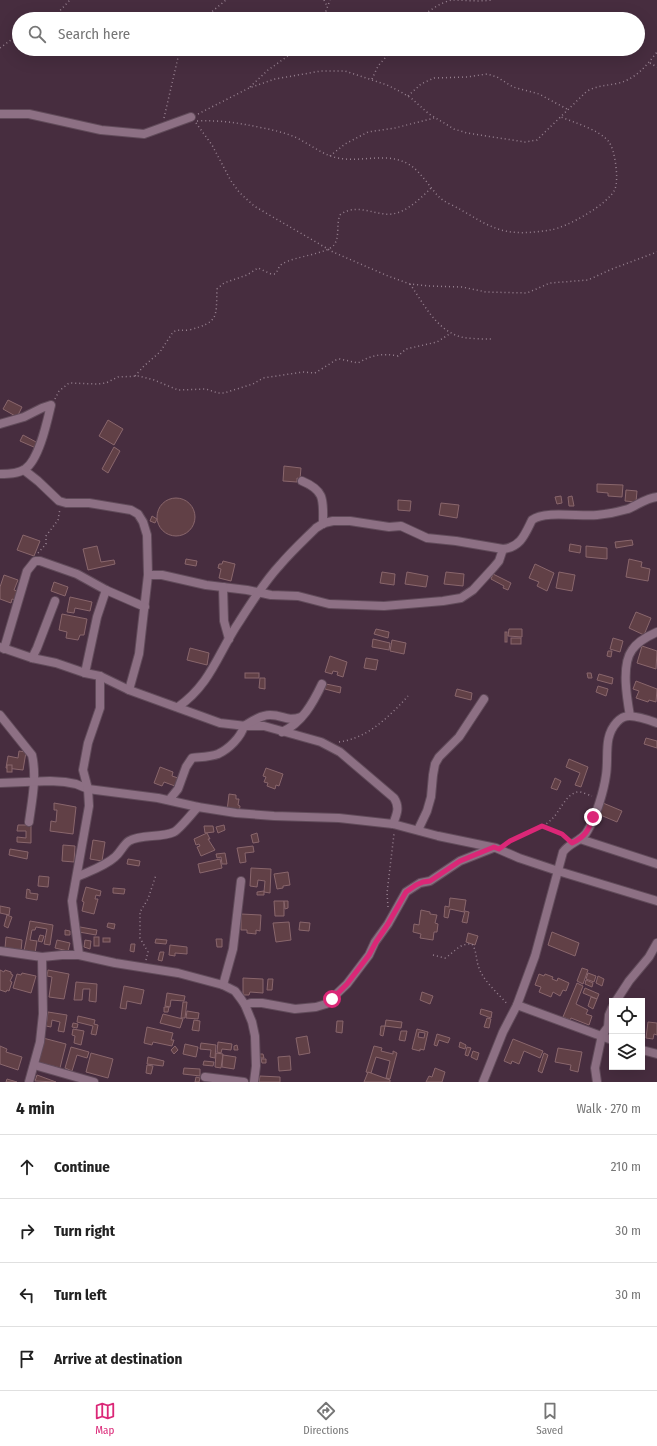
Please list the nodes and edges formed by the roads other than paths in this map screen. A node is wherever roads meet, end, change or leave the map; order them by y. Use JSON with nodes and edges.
{"nodes":[{"id":1,"x":0,"y":114,"type":"edge"},
{"id":2,"x":191,"y":117,"type":"road end"},
{"id":3,"x":0,"y":424,"type":"edge"},
{"id":4,"x":24,"y":470,"type":"junction"},
{"id":5,"x":0,"y":474,"type":"edge"},
{"id":6,"x":302,"y":481,"type":"dead end"},
{"id":7,"x":657,"y":497,"type":"edge"},
{"id":8,"x":323,"y":524,"type":"junction"},
{"id":9,"x":504,"y":549,"type":"junction"},
{"id":10,"x":148,"y":575,"type":"junction"},
{"id":11,"x":223,"y":587,"type":"junction"},
{"id":12,"x":106,"y":590,"type":"junction"},
{"id":13,"x":260,"y":592,"type":"junction"},
{"id":14,"x":55,"y":601,"type":"dead end"},
{"id":15,"x":145,"y":607,"type":"junction"},
{"id":16,"x":657,"y":632,"type":"edge"},
{"id":17,"x":229,"y":639,"type":"junction"},
{"id":18,"x":2,"y":648,"type":"edge"},
{"id":19,"x":32,"y":658,"type":"junction"},
{"id":20,"x":85,"y":673,"type":"junction"},
{"id":21,"x":100,"y":676,"type":"junction"},
{"id":22,"x":322,"y":684,"type":"dead end"},
{"id":23,"x":130,"y":690,"type":"junction"},
{"id":24,"x":484,"y":699,"type":"dead end"},
{"id":25,"x":178,"y":707,"type":"junction"},
{"id":26,"x":0,"y":715,"type":"edge"},
{"id":27,"x":630,"y":716,"type":"junction"},
{"id":28,"x":302,"y":717,"type":"junction"},
{"id":29,"x":657,"y":723,"type":"edge"},
{"id":30,"x":244,"y":726,"type":"junction"},
{"id":31,"x":282,"y":732,"type":"junction"},
{"id":32,"x":34,"y":781,"type":"junction"},
{"id":33,"x":0,"y":783,"type":"edge"},
{"id":34,"x":88,"y":789,"type":"junction"},
{"id":35,"x":169,"y":800,"type":"junction"},
{"id":36,"x":198,"y":807,"type":"junction"},
{"id":37,"x":29,"y":822,"type":"dead end"},
{"id":38,"x":393,"y":824,"type":"junction"},
{"id":39,"x":418,"y":830,"type":"junction"},
{"id":40,"x":580,"y":839,"type":"junction"},
{"id":41,"x":496,"y":848,"type":"junction"},
{"id":42,"x":657,"y":864,"type":"edge"},
{"id":43,"x":558,"y":871,"type":"junction"},
{"id":44,"x":77,"y":877,"type":"junction"},
{"id":45,"x":241,"y":881,"type":"dead end"},
{"id":46,"x":657,"y":900,"type":"edge"},
{"id":47,"x":657,"y":943,"type":"edge"},
{"id":48,"x":0,"y":951,"type":"edge"},
{"id":49,"x":79,"y":955,"type":"junction"},
{"id":50,"x":42,"y":957,"type":"junction"},
{"id":51,"x":223,"y":985,"type":"junction"},
{"id":52,"x":618,"y":998,"type":"edge"},
{"id":53,"x":245,"y":1005,"type":"junction"},
{"id":54,"x":516,"y":1008,"type":"junction"},
{"id":55,"x":609,"y":1013,"type":"edge"},
{"id":56,"x":602,"y":1035,"type":"junction"},
{"id":57,"x":609,"y":1038,"type":"edge"},
{"id":58,"x":645,"y":1051,"type":"edge"},
{"id":59,"x":657,"y":1054,"type":"edge"},
{"id":60,"x":34,"y":1065,"type":"junction"},
{"id":61,"x":205,"y":1077,"type":"dead end"},
{"id":62,"x":29,"y":1082,"type":"edge"},
{"id":63,"x":94,"y":1082,"type":"edge"},
{"id":64,"x":244,"y":1082,"type":"edge"},
{"id":65,"x":254,"y":1082,"type":"edge"},
{"id":66,"x":483,"y":1082,"type":"edge"},
{"id":67,"x":597,"y":1082,"type":"edge"}],
"edges":[{"from":1,"to":2,"type":"street"},
{"from":3,"to":4,"type":"street"},
{"from":4,"to":5,"type":"street"},
{"from":4,"to":10,"type":"street"},
{"from":6,"to":8,"type":"street"},
{"from":7,"to":9,"type":"street"},
{"from":8,"to":9,"type":"street"},
{"from":8,"to":13,"type":"street"},
{"from":9,"to":13,"type":"street"},
{"from":10,"to":11,"type":"street"},
{"from":10,"to":15,"type":"street"},
{"from":11,"to":13,"type":"street"},
{"from":11,"to":17,"type":"street"},
{"from":12,"to":15,"type":"street"},
{"from":12,"to":18,"type":"street"},
{"from":12,"to":20,"type":"street"},
{"from":13,"to":17,"type":"street"},
{"from":14,"to":19,"type":"street"},
{"from":15,"to":23,"type":"street"},
{"from":16,"to":27,"type":"street"},
{"from":17,"to":25,"type":"street"},
{"from":18,"to":19,"type":"street"},
{"from":19,"to":20,"type":"street"},
{"from":20,"to":21,"type":"street"},
{"from":21,"to":23,"type":"street"},
{"from":21,"to":34,"type":"street"},
{"from":22,"to":28,"type":"street"},
{"from":23,"to":25,"type":"street"},
{"from":24,"to":39,"type":"street"},
{"from":25,"to":30,"type":"street"},
{"from":26,"to":32,"type":"street"},
{"from":27,"to":29,"type":"street"},
{"from":27,"to":40,"type":"street"},
{"from":28,"to":30,"type":"street"},
{"from":28,"to":31,"type":"street"},
{"from":30,"to":31,"type":"street"},
{"from":30,"to":35,"type":"street"},
{"from":31,"to":38,"type":"street"},
{"from":32,"to":33,"type":"street"},
{"from":32,"to":34,"type":"street"},
{"from":32,"to":37,"type":"street"},
{"from":34,"to":35,"type":"street"},
{"from":34,"to":44,"type":"street"},
{"from":35,"to":36,"type":"street"},
{"from":36,"to":38,"type":"street"},
{"from":36,"to":44,"type":"street"},
{"from":38,"to":39,"type":"street"},
{"from":39,"to":41,"type":"street"},
{"from":40,"to":42,"type":"street"},
{"from":40,"to":43,"type":"street"},
{"from":41,"to":43,"type":"street"},
{"from":41,"to":53,"type":"street"},
{"from":43,"to":46,"type":"street"},
{"from":43,"to":54,"type":"street"},
{"from":44,"to":49,"type":"street"},
{"from":45,"to":51,"type":"street"},
{"from":47,"to":52,"type":"street"},
{"from":48,"to":50,"type":"street"},
{"from":49,"to":50,"type":"street"},
{"from":49,"to":51,"type":"street"},
{"from":50,"to":60,"type":"street"},
{"from":51,"to":53,"type":"street"},
{"from":53,"to":65,"type":"street"},
{"from":54,"to":56,"type":"street"},
{"from":54,"to":66,"type":"street"},
{"from":55,"to":56,"type":"street"},
{"from":56,"to":57,"type":"street"},
{"from":56,"to":67,"type":"street"},
{"from":58,"to":59,"type":"street"},
{"from":60,"to":62,"type":"street"},
{"from":60,"to":63,"type":"street"},
{"from":61,"to":64,"type":"street"}]}
